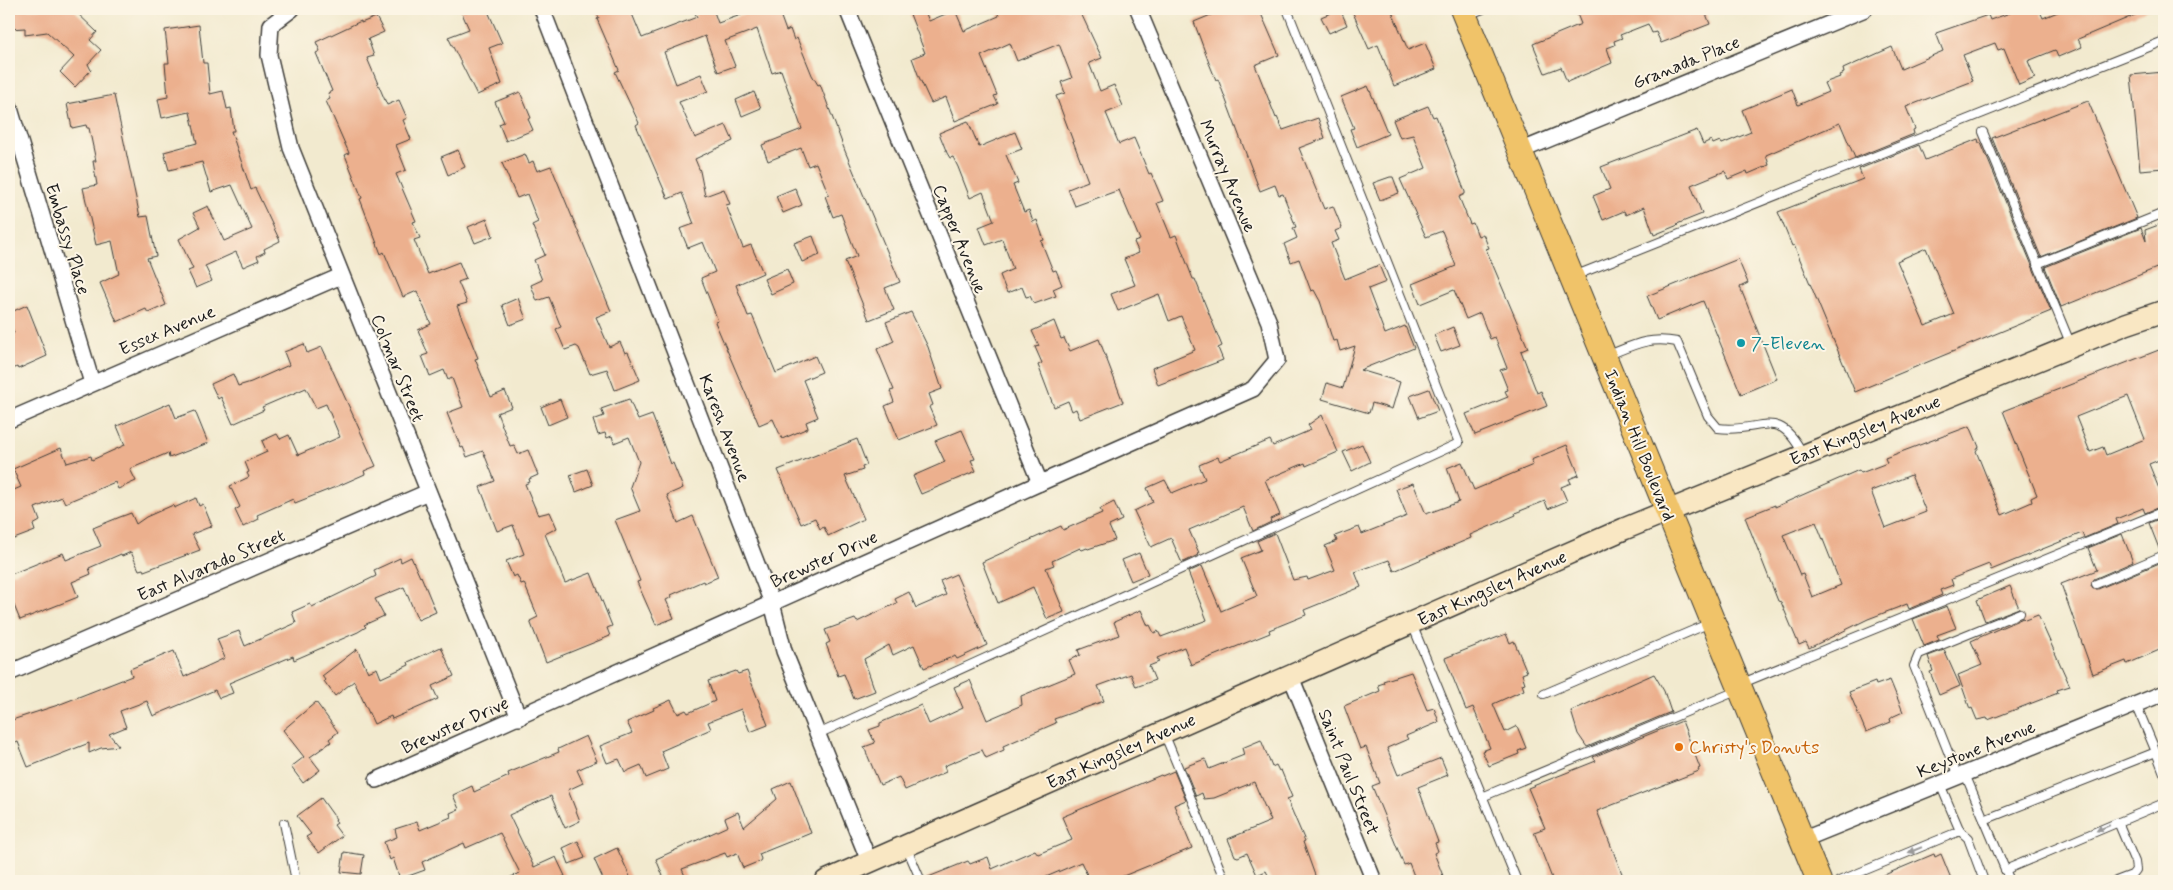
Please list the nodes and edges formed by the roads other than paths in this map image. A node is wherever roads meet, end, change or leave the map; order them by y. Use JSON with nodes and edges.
{"nodes":[{"id":1,"x":292,"y":9,"type":"edge"},
{"id":2,"x":542,"y":9,"type":"edge"},
{"id":3,"x":846,"y":9,"type":"edge"},
{"id":4,"x":1138,"y":9,"type":"edge"},
{"id":5,"x":1287,"y":9,"type":"edge"},
{"id":6,"x":1865,"y":9,"type":"edge"},
{"id":7,"x":1470,"y":11,"type":"edge"},
{"id":8,"x":2164,"y":41,"type":"edge"},
{"id":9,"x":9,"y":105,"type":"edge"},
{"id":10,"x":1983,"y":132,"type":"dead end"},
{"id":11,"x":1520,"y":151,"type":"junction"},
{"id":12,"x":2164,"y":213,"type":"edge"},
{"id":13,"x":2037,"y":264,"type":"junction"},
{"id":14,"x":340,"y":276,"type":"junction"},
{"id":15,"x":1571,"y":277,"type":"junction"},
{"id":16,"x":2164,"y":311,"type":"edge"},
{"id":17,"x":2071,"y":346,"type":"junction"},
{"id":18,"x":1604,"y":357,"type":"junction"},
{"id":19,"x":1277,"y":360,"type":"joint"},
{"id":20,"x":92,"y":383,"type":"junction"},
{"id":21,"x":9,"y":420,"type":"edge"},
{"id":22,"x":1804,"y":455,"type":"junction"},
{"id":23,"x":1040,"y":483,"type":"junction"},
{"id":24,"x":428,"y":492,"type":"junction"},
{"id":25,"x":1666,"y":511,"type":"junction"},
{"id":26,"x":2164,"y":511,"type":"edge"},
{"id":27,"x":2164,"y":556,"type":"edge"},
{"id":28,"x":2096,"y":584,"type":"dead end"},
{"id":29,"x":772,"y":603,"type":"junction"},
{"id":30,"x":2020,"y":613,"type":"dead end"},
{"id":31,"x":1712,"y":622,"type":"junction"},
{"id":32,"x":1412,"y":623,"type":"junction"},
{"id":33,"x":9,"y":673,"type":"edge"},
{"id":34,"x":1291,"y":676,"type":"junction"},
{"id":35,"x":1739,"y":687,"type":"junction"},
{"id":36,"x":2164,"y":693,"type":"edge"},
{"id":37,"x":1544,"y":694,"type":"dead end"},
{"id":38,"x":2136,"y":704,"type":"junction"},
{"id":39,"x":519,"y":718,"type":"junction"},
{"id":40,"x":1164,"y":732,"type":"junction"},
{"id":41,"x":818,"y":734,"type":"junction"},
{"id":42,"x":2156,"y":752,"type":"junction"},
{"id":43,"x":2164,"y":773,"type":"edge"},
{"id":44,"x":1961,"y":775,"type":"junction"},
{"id":45,"x":377,"y":780,"type":"dead end"},
{"id":46,"x":1940,"y":784,"type":"junction"},
{"id":47,"x":1482,"y":797,"type":"junction"},
{"id":48,"x":2164,"y":803,"type":"edge"},
{"id":49,"x":1984,"y":820,"type":"junction"},
{"id":50,"x":2118,"y":822,"type":"junction"},
{"id":51,"x":284,"y":823,"type":"dead end"},
{"id":52,"x":1960,"y":831,"type":"junction"},
{"id":53,"x":1802,"y":840,"type":"junction"},
{"id":54,"x":906,"y":845,"type":"junction"},
{"id":55,"x":869,"y":861,"type":"junction"},
{"id":56,"x":2005,"y":870,"type":"junction"},
{"id":57,"x":296,"y":881,"type":"edge"},
{"id":58,"x":826,"y":881,"type":"edge"},
{"id":59,"x":921,"y":881,"type":"edge"},
{"id":60,"x":1225,"y":881,"type":"edge"},
{"id":61,"x":1374,"y":881,"type":"edge"},
{"id":62,"x":1517,"y":881,"type":"edge"},
{"id":63,"x":1822,"y":881,"type":"edge"},
{"id":64,"x":1984,"y":881,"type":"edge"},
{"id":65,"x":2010,"y":881,"type":"edge"},
{"id":66,"x":2116,"y":881,"type":"edge"}],
"edges":[{"from":1,"to":14,"type":"street","name":"Colmar Street"},
{"from":2,"to":29,"type":"street","name":"Karesh Avenue"},
{"from":3,"to":23,"type":"street","name":"Capper Avenue"},
{"from":4,"to":19,"type":"street","name":"Murray Avenue"},
{"from":5,"to":41,"type":"lane"},
{"from":6,"to":11,"type":"street","name":"Granada Place"},
{"from":7,"to":11,"type":"main road","name":"Indian Hill Boulevard"},
{"from":8,"to":15,"type":"lane"},
{"from":9,"to":20,"type":"street","name":"Embassy Place"},
{"from":10,"to":13,"type":"lane"},
{"from":11,"to":15,"type":"main road","name":"Indian Hill Boulevard"},
{"from":12,"to":13,"type":"lane"},
{"from":13,"to":17,"type":"lane"},
{"from":14,"to":20,"type":"street","name":"Essex Avenue"},
{"from":14,"to":24,"type":"street","name":"Colmar Street"},
{"from":15,"to":18,"type":"main road","name":"Indian Hill Boulevard"},
{"from":16,"to":17,"type":"street","name":"East Kingsley Avenue"},
{"from":17,"to":22,"type":"street","name":"East Kingsley Avenue"},
{"from":18,"to":22,"type":"lane"},
{"from":18,"to":25,"type":"main road","name":"Indian Hill Boulevard"},
{"from":19,"to":23,"type":"street","name":"Brewster Drive"},
{"from":20,"to":21,"type":"street","name":"Essex Avenue"},
{"from":22,"to":25,"type":"street","name":"East Kingsley Avenue"},
{"from":23,"to":29,"type":"street","name":"Brewster Drive"},
{"from":24,"to":33,"type":"street","name":"East Alvarado Street"},
{"from":24,"to":39,"type":"street","name":"Colmar Street"},
{"from":25,"to":31,"type":"main road","name":"Indian Hill Boulevard"},
{"from":25,"to":32,"type":"street","name":"East Kingsley Avenue"},
{"from":26,"to":35,"type":"lane"},
{"from":27,"to":28,"type":"lane"},
{"from":29,"to":39,"type":"street","name":"Brewster Drive"},
{"from":29,"to":41,"type":"street","name":"Karesh Avenue"},
{"from":30,"to":44,"type":"lane"},
{"from":31,"to":35,"type":"main road","name":"Indian Hill Boulevard"},
{"from":31,"to":37,"type":"lane"},
{"from":32,"to":34,"type":"street","name":"East Kingsley Avenue"},
{"from":32,"to":47,"type":"lane"},
{"from":34,"to":40,"type":"street","name":"East Kingsley Avenue"},
{"from":34,"to":61,"type":"street","name":"Saint Paul Street"},
{"from":35,"to":47,"type":"lane"},
{"from":35,"to":53,"type":"main road","name":"Indian Hill Boulevard"},
{"from":36,"to":38,"type":"street","name":"Keystone Avenue"},
{"from":38,"to":42,"type":"lane"},
{"from":38,"to":44,"type":"street","name":"Keystone Avenue"},
{"from":39,"to":45,"type":"street","name":"Brewster Drive"},
{"from":40,"to":54,"type":"street","name":"East Kingsley Avenue"},
{"from":40,"to":60,"type":"lane"},
{"from":41,"to":55,"type":"street","name":"Karesh Avenue"},
{"from":42,"to":43,"type":"lane"},
{"from":42,"to":49,"type":"lane"},
{"from":44,"to":46,"type":"street","name":"Keystone Avenue"},
{"from":44,"to":49,"type":"lane"},
{"from":46,"to":52,"type":"lane"},
{"from":46,"to":53,"type":"street","name":"Keystone Avenue"},
{"from":47,"to":62,"type":"lane"},
{"from":48,"to":50,"type":"lane"},
{"from":49,"to":56,"type":"lane"},
{"from":50,"to":56,"type":"lane","one_way":true},
{"from":50,"to":66,"type":"lane"},
{"from":51,"to":57,"type":"lane"},
{"from":52,"to":63,"type":"lane","one_way":true},
{"from":52,"to":64,"type":"lane"},
{"from":53,"to":63,"type":"main road","name":"Indian Hill Boulevard"},
{"from":54,"to":55,"type":"street","name":"East Kingsley Avenue"},
{"from":54,"to":59,"type":"lane"},
{"from":55,"to":58,"type":"street","name":"East Kingsley Avenue"},
{"from":56,"to":65,"type":"lane"}]}
